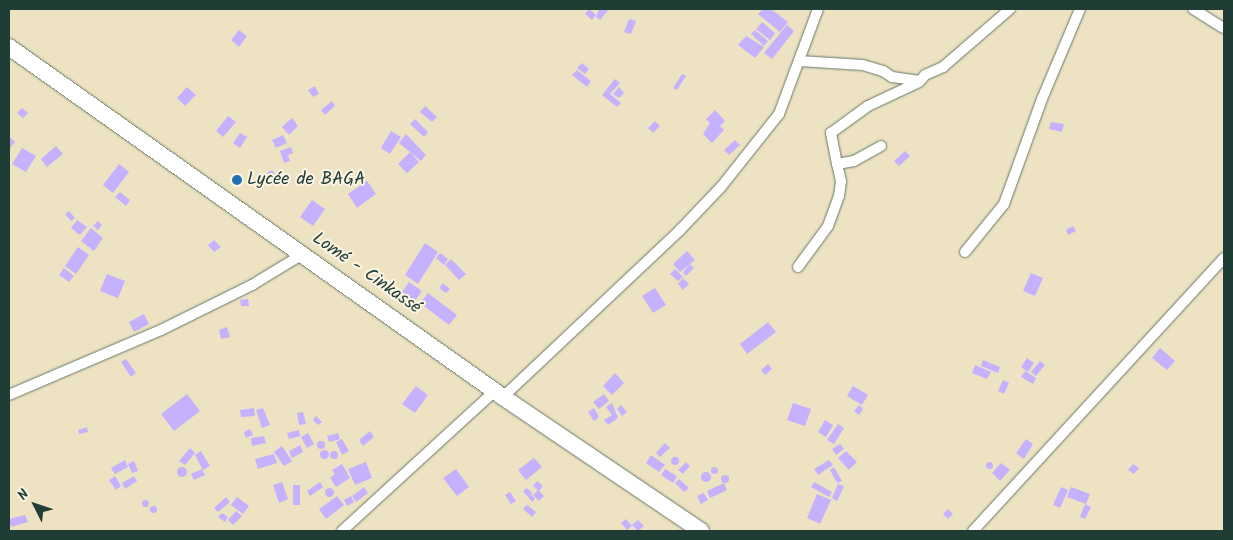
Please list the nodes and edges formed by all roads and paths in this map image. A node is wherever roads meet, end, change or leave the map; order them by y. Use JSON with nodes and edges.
{"nodes":[{"id":1,"x":818,"y":9,"type":"edge"},
{"id":2,"x":1010,"y":9,"type":"edge"},
{"id":3,"x":1080,"y":9,"type":"edge"},
{"id":4,"x":1193,"y":9,"type":"edge"},
{"id":5,"x":1224,"y":28,"type":"edge"},
{"id":6,"x":9,"y":47,"type":"edge"},
{"id":7,"x":800,"y":61,"type":"junction"},
{"id":8,"x":920,"y":82,"type":"junction"},
{"id":9,"x":881,"y":146,"type":"dead end"},
{"id":10,"x":838,"y":164,"type":"junction"},
{"id":11,"x":965,"y":252,"type":"dead end"},
{"id":12,"x":303,"y":254,"type":"junction"},
{"id":13,"x":1224,"y":258,"type":"edge"},
{"id":14,"x":798,"y":267,"type":"dead end"},
{"id":15,"x":9,"y":394,"type":"edge"},
{"id":16,"x":499,"y":394,"type":"junction"},
{"id":17,"x":342,"y":531,"type":"edge"},
{"id":18,"x":701,"y":531,"type":"edge"},
{"id":19,"x":973,"y":531,"type":"edge"}],
"edges":[{"from":1,"to":7,"type":"street"},
{"from":2,"to":8,"type":"street"},
{"from":3,"to":11,"type":"street"},
{"from":4,"to":5,"type":"street"},
{"from":6,"to":12,"type":"highway","name":"Lomé - Cinkassé"},
{"from":7,"to":8,"type":"street"},
{"from":7,"to":16,"type":"street"},
{"from":8,"to":10,"type":"street"},
{"from":9,"to":10,"type":"street"},
{"from":10,"to":14,"type":"street"},
{"from":12,"to":15,"type":"street"},
{"from":12,"to":16,"type":"highway","name":"Lomé - Cinkassé"},
{"from":13,"to":19,"type":"street"},
{"from":16,"to":17,"type":"street"},
{"from":16,"to":18,"type":"highway","name":"Lomé - Cinkassé"}]}
